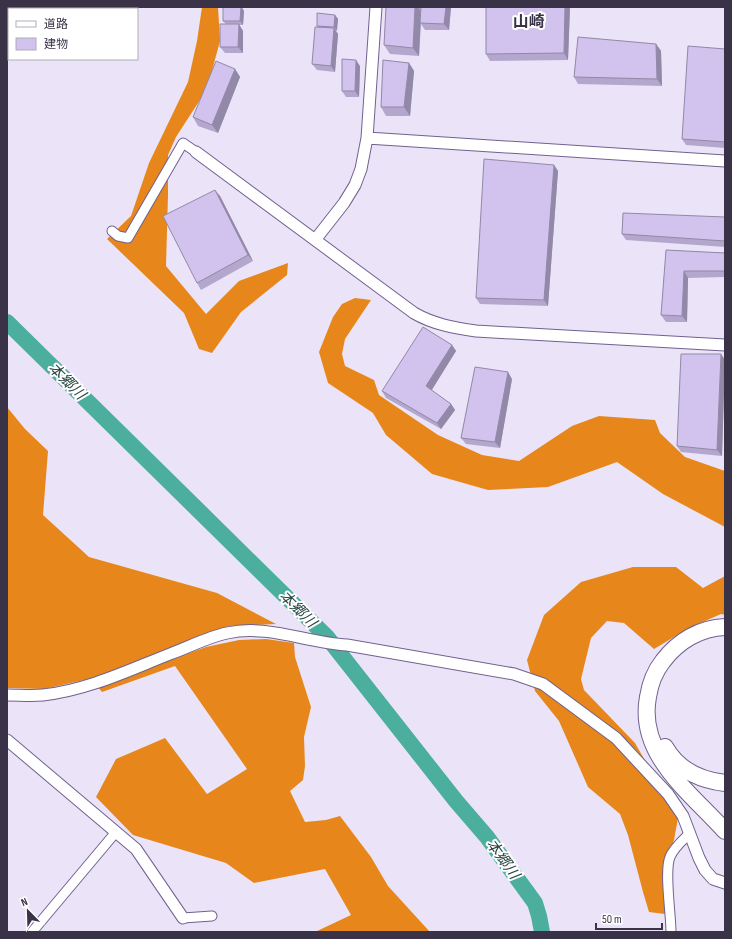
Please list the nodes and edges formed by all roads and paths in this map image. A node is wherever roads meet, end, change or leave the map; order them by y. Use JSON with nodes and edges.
{"nodes":[{"id":1,"x":376,"y":7,"type":"edge"},
{"id":2,"x":367,"y":138,"type":"junction"},
{"id":3,"x":196,"y":152,"type":"joint"},
{"id":4,"x":725,"y":161,"type":"edge"},
{"id":5,"x":112,"y":231,"type":"dead end"},
{"id":6,"x":314,"y":240,"type":"junction"},
{"id":7,"x":725,"y":345,"type":"edge"},
{"id":8,"x":725,"y":626,"type":"edge"},
{"id":9,"x":725,"y":634,"type":"edge"},
{"id":10,"x":7,"y":695,"type":"edge"},
{"id":11,"x":7,"y":740,"type":"edge"},
{"id":12,"x":725,"y":783,"type":"edge"},
{"id":13,"x":725,"y":830,"type":"edge"},
{"id":14,"x":116,"y":832,"type":"junction"},
{"id":15,"x":690,"y":833,"type":"junction"},
{"id":16,"x":725,"y":883,"type":"edge"},
{"id":17,"x":212,"y":916,"type":"dead end"},
{"id":18,"x":183,"y":918,"type":"joint"},
{"id":19,"x":32,"y":932,"type":"edge"},
{"id":20,"x":671,"y":932,"type":"edge"}],
"edges":[{"from":1,"to":2,"type":"street"},
{"from":2,"to":4,"type":"street"},
{"from":2,"to":6,"type":"street"},
{"from":3,"to":5,"type":"street"},
{"from":3,"to":6,"type":"street"},
{"from":6,"to":7,"type":"street"},
{"from":8,"to":13,"type":"highway"},
{"from":9,"to":12,"type":"highway"},
{"from":10,"to":15,"type":"street"},
{"from":11,"to":14,"type":"street"},
{"from":14,"to":18,"type":"street"},
{"from":14,"to":19,"type":"street"},
{"from":15,"to":16,"type":"street"},
{"from":15,"to":20,"type":"street"},
{"from":17,"to":18,"type":"street"}]}
